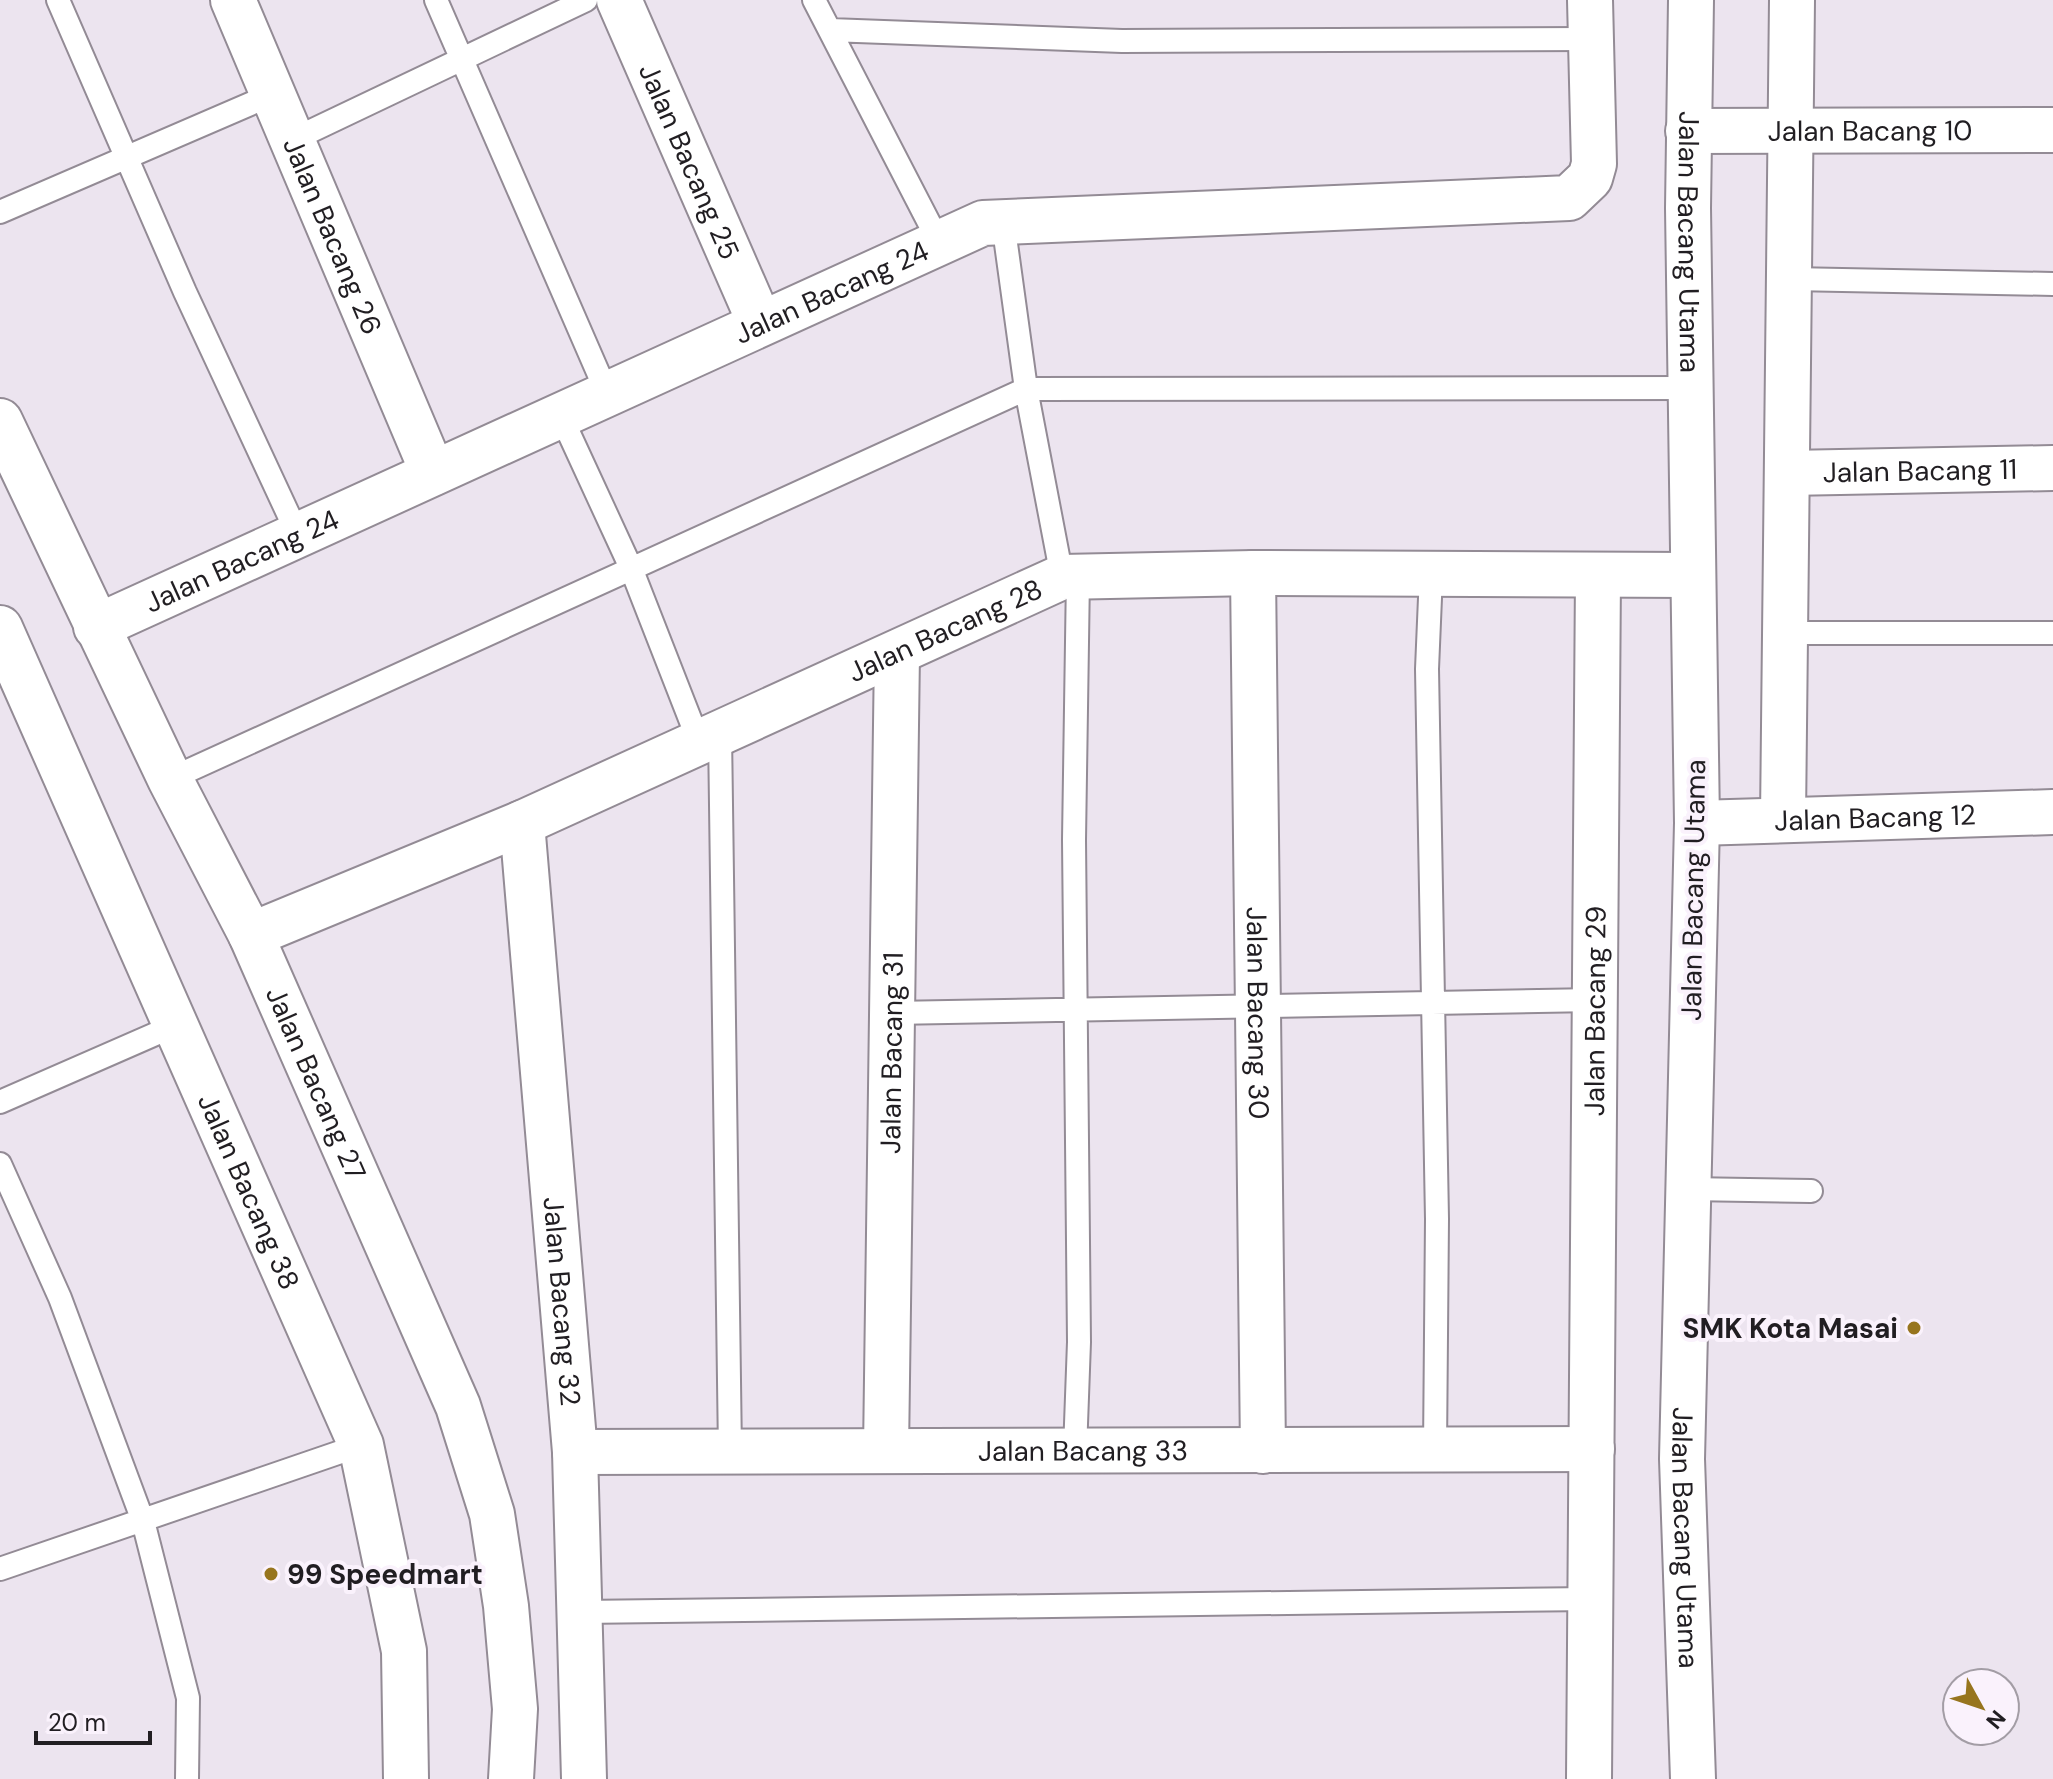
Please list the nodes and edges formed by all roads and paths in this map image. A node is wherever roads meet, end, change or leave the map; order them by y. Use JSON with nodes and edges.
{"nodes":[{"id":1,"x":58,"y":0,"type":"edge"},
{"id":2,"x":233,"y":0,"type":"edge"},
{"id":3,"x":436,"y":0,"type":"edge"},
{"id":4,"x":586,"y":0,"type":"edge"},
{"id":5,"x":619,"y":0,"type":"edge"},
{"id":6,"x":814,"y":0,"type":"edge"},
{"id":7,"x":1691,"y":0,"type":"edge"},
{"id":8,"x":1792,"y":0,"type":"edge"},
{"id":9,"x":1589,"y":19,"type":"edge"},
{"id":10,"x":830,"y":30,"type":"junction"},
{"id":11,"x":462,"y":59,"type":"junction"},
{"id":12,"x":271,"y":95,"type":"junction"},
{"id":13,"x":2053,"y":130,"type":"edge"},
{"id":14,"x":1688,"y":131,"type":"junction"},
{"id":15,"x":1793,"y":131,"type":"junction"},
{"id":16,"x":290,"y":141,"type":"junction"},
{"id":17,"x":127,"y":157,"type":"junction"},
{"id":18,"x":0,"y":212,"type":"edge"},
{"id":19,"x":1003,"y":222,"type":"junction"},
{"id":20,"x":939,"y":242,"type":"junction"},
{"id":21,"x":1791,"y":279,"type":"junction"},
{"id":22,"x":2053,"y":284,"type":"edge"},
{"id":23,"x":760,"y":323,"type":"junction"},
{"id":24,"x":1693,"y":388,"type":"junction"},
{"id":25,"x":1026,"y":389,"type":"junction"},
{"id":26,"x":607,"y":393,"type":"junction"},
{"id":27,"x":560,"y":414,"type":"junction"},
{"id":28,"x":0,"y":421,"type":"edge"},
{"id":29,"x":2053,"y":468,"type":"edge"},
{"id":30,"x":433,"y":473,"type":"junction"},
{"id":31,"x":1788,"y":473,"type":"junction"},
{"id":32,"x":298,"y":535,"type":"junction"},
{"id":33,"x":631,"y":568,"type":"junction"},
{"id":34,"x":1253,"y":573,"type":"junction"},
{"id":35,"x":1431,"y":574,"type":"junction"},
{"id":36,"x":1598,"y":575,"type":"junction"},
{"id":37,"x":1691,"y":575,"type":"junction"},
{"id":38,"x":1070,"y":576,"type":"junction"},
{"id":39,"x":96,"y":627,"type":"junction"},
{"id":40,"x":0,"y":628,"type":"edge"},
{"id":41,"x":1785,"y":633,"type":"junction"},
{"id":42,"x":2053,"y":633,"type":"edge"},
{"id":43,"x":897,"y":653,"type":"junction"},
{"id":44,"x":709,"y":737,"type":"junction"},
{"id":45,"x":170,"y":779,"type":"junction"},
{"id":46,"x":2053,"y":812,"type":"edge"},
{"id":47,"x":1783,"y":818,"type":"junction"},
{"id":48,"x":522,"y":823,"type":"junction"},
{"id":49,"x":1697,"y":823,"type":"junction"},
{"id":50,"x":251,"y":935,"type":"junction"},
{"id":51,"x":1595,"y":1000,"type":"junction"},
{"id":52,"x":1433,"y":1004,"type":"junction"},
{"id":53,"x":1258,"y":1006,"type":"junction"},
{"id":54,"x":1076,"y":1010,"type":"junction"},
{"id":55,"x":892,"y":1013,"type":"junction"},
{"id":56,"x":176,"y":1025,"type":"junction"},
{"id":57,"x":0,"y":1102,"type":"edge"},
{"id":58,"x":0,"y":1164,"type":"edge"},
{"id":59,"x":1687,"y":1189,"type":"junction"},
{"id":60,"x":1811,"y":1191,"type":"dead end"},
{"id":61,"x":361,"y":1445,"type":"junction"},
{"id":62,"x":1592,"y":1449,"type":"junction"},
{"id":63,"x":1435,"y":1450,"type":"junction"},
{"id":64,"x":886,"y":1451,"type":"junction"},
{"id":65,"x":1075,"y":1451,"type":"junction"},
{"id":66,"x":1263,"y":1451,"type":"junction"},
{"id":67,"x":575,"y":1452,"type":"junction"},
{"id":68,"x":730,"y":1452,"type":"junction"},
{"id":69,"x":143,"y":1521,"type":"junction"},
{"id":70,"x":0,"y":1569,"type":"edge"},
{"id":71,"x":1591,"y":1599,"type":"junction"},
{"id":72,"x":580,"y":1612,"type":"junction"},
{"id":73,"x":187,"y":1779,"type":"edge"},
{"id":74,"x":406,"y":1779,"type":"edge"},
{"id":75,"x":511,"y":1779,"type":"edge"},
{"id":76,"x":584,"y":1779,"type":"edge"},
{"id":77,"x":1589,"y":1779,"type":"edge"},
{"id":78,"x":1693,"y":1779,"type":"edge"}],
"edges":[{"from":1,"to":17,"type":"lane"},
{"from":2,"to":12,"type":"street","name":"Jalan Bacang 26"},
{"from":3,"to":11,"type":"lane"},
{"from":4,"to":11,"type":"lane"},
{"from":5,"to":23,"type":"street","name":"Jalan Bacang 25"},
{"from":6,"to":10,"type":"lane"},
{"from":7,"to":14,"type":"street","name":"Jalan Bacang Utama"},
{"from":8,"to":15,"type":"street"},
{"from":9,"to":10,"type":"lane"},
{"from":9,"to":19,"type":"street","name":"Jalan Bacang 24"},
{"from":10,"to":20,"type":"lane"},
{"from":11,"to":16,"type":"lane"},
{"from":11,"to":26,"type":"lane"},
{"from":12,"to":16,"type":"street","name":"Jalan Bacang 26"},
{"from":12,"to":17,"type":"lane"},
{"from":13,"to":15,"type":"street","name":"Jalan Bacang 10"},
{"from":14,"to":15,"type":"street","name":"Jalan Bacang 10"},
{"from":14,"to":24,"type":"street","name":"Jalan Bacang Utama"},
{"from":15,"to":21,"type":"street"},
{"from":16,"to":30,"type":"street","name":"Jalan Bacang 26"},
{"from":17,"to":18,"type":"lane"},
{"from":17,"to":32,"type":"lane"},
{"from":19,"to":20,"type":"street","name":"Jalan Bacang 24"},
{"from":19,"to":25,"type":"lane"},
{"from":20,"to":23,"type":"street","name":"Jalan Bacang 24"},
{"from":21,"to":22,"type":"lane"},
{"from":21,"to":31,"type":"street"},
{"from":23,"to":26,"type":"street","name":"Jalan Bacang 24"},
{"from":24,"to":25,"type":"lane"},
{"from":24,"to":37,"type":"street","name":"Jalan Bacang Utama"},
{"from":25,"to":33,"type":"lane"},
{"from":25,"to":38,"type":"lane"},
{"from":26,"to":27,"type":"street","name":"Jalan Bacang 24"},
{"from":27,"to":30,"type":"street","name":"Jalan Bacang 24"},
{"from":27,"to":33,"type":"lane"},
{"from":28,"to":39,"type":"street","name":"Jalan Bacang 27"},
{"from":29,"to":31,"type":"street","name":"Jalan Bacang 11"},
{"from":30,"to":32,"type":"street","name":"Jalan Bacang 24"},
{"from":31,"to":41,"type":"street"},
{"from":32,"to":39,"type":"street","name":"Jalan Bacang 24"},
{"from":33,"to":44,"type":"lane"},
{"from":33,"to":45,"type":"lane"},
{"from":34,"to":35,"type":"street","name":"Jalan Bacang 28"},
{"from":34,"to":38,"type":"street","name":"Jalan Bacang 28"},
{"from":34,"to":53,"type":"street","name":"Jalan Bacang 30"},
{"from":35,"to":36,"type":"street","name":"Jalan Bacang 28"},
{"from":35,"to":52,"type":"lane"},
{"from":36,"to":37,"type":"street","name":"Jalan Bacang 28"},
{"from":36,"to":51,"type":"street","name":"Jalan Bacang 29"},
{"from":37,"to":49,"type":"street","name":"Jalan Bacang Utama"},
{"from":38,"to":43,"type":"street","name":"Jalan Bacang 28"},
{"from":38,"to":54,"type":"lane"},
{"from":39,"to":45,"type":"street","name":"Jalan Bacang 27"},
{"from":40,"to":56,"type":"street","name":"Jalan Bacang 38"},
{"from":41,"to":42,"type":"lane"},
{"from":41,"to":47,"type":"street"},
{"from":43,"to":44,"type":"street","name":"Jalan Bacang 28"},
{"from":43,"to":55,"type":"street","name":"Jalan Bacang 31"},
{"from":44,"to":48,"type":"street","name":"Jalan Bacang 28"},
{"from":44,"to":68,"type":"lane"},
{"from":45,"to":50,"type":"street","name":"Jalan Bacang 27"},
{"from":46,"to":47,"type":"street","name":"Jalan Bacang 12"},
{"from":47,"to":49,"type":"street","name":"Jalan Bacang 12"},
{"from":48,"to":50,"type":"street","name":"Jalan Bacang 28"},
{"from":48,"to":67,"type":"street","name":"Jalan Bacang 32"},
{"from":49,"to":59,"type":"street","name":"Jalan Bacang Utama"},
{"from":50,"to":75,"type":"street","name":"Jalan Bacang 27"},
{"from":51,"to":52,"type":"lane"},
{"from":51,"to":62,"type":"street","name":"Jalan Bacang 29"},
{"from":52,"to":53,"type":"lane"},
{"from":52,"to":63,"type":"lane"},
{"from":53,"to":54,"type":"lane"},
{"from":53,"to":66,"type":"street","name":"Jalan Bacang 30"},
{"from":54,"to":55,"type":"lane"},
{"from":54,"to":65,"type":"lane"},
{"from":55,"to":64,"type":"street","name":"Jalan Bacang 31"},
{"from":56,"to":57,"type":"lane"},
{"from":56,"to":61,"type":"street","name":"Jalan Bacang 38"},
{"from":58,"to":69,"type":"lane"},
{"from":59,"to":60,"type":"lane"},
{"from":59,"to":78,"type":"street","name":"Jalan Bacang Utama"},
{"from":61,"to":69,"type":"lane"},
{"from":61,"to":74,"type":"street","name":"Jalan Bacang 38"},
{"from":62,"to":63,"type":"street","name":"Jalan Bacang 33"},
{"from":62,"to":71,"type":"street","name":"Jalan Bacang 29"},
{"from":63,"to":66,"type":"street","name":"Jalan Bacang 33"},
{"from":64,"to":65,"type":"street","name":"Jalan Bacang 33"},
{"from":64,"to":68,"type":"street","name":"Jalan Bacang 33"},
{"from":65,"to":66,"type":"street","name":"Jalan Bacang 33"},
{"from":67,"to":68,"type":"street","name":"Jalan Bacang 33"},
{"from":67,"to":72,"type":"street","name":"Jalan Bacang 32"},
{"from":69,"to":70,"type":"lane"},
{"from":69,"to":73,"type":"lane"},
{"from":71,"to":72,"type":"lane"},
{"from":71,"to":77,"type":"street","name":"Jalan Bacang 29"},
{"from":72,"to":76,"type":"street","name":"Jalan Bacang 32"}]}
